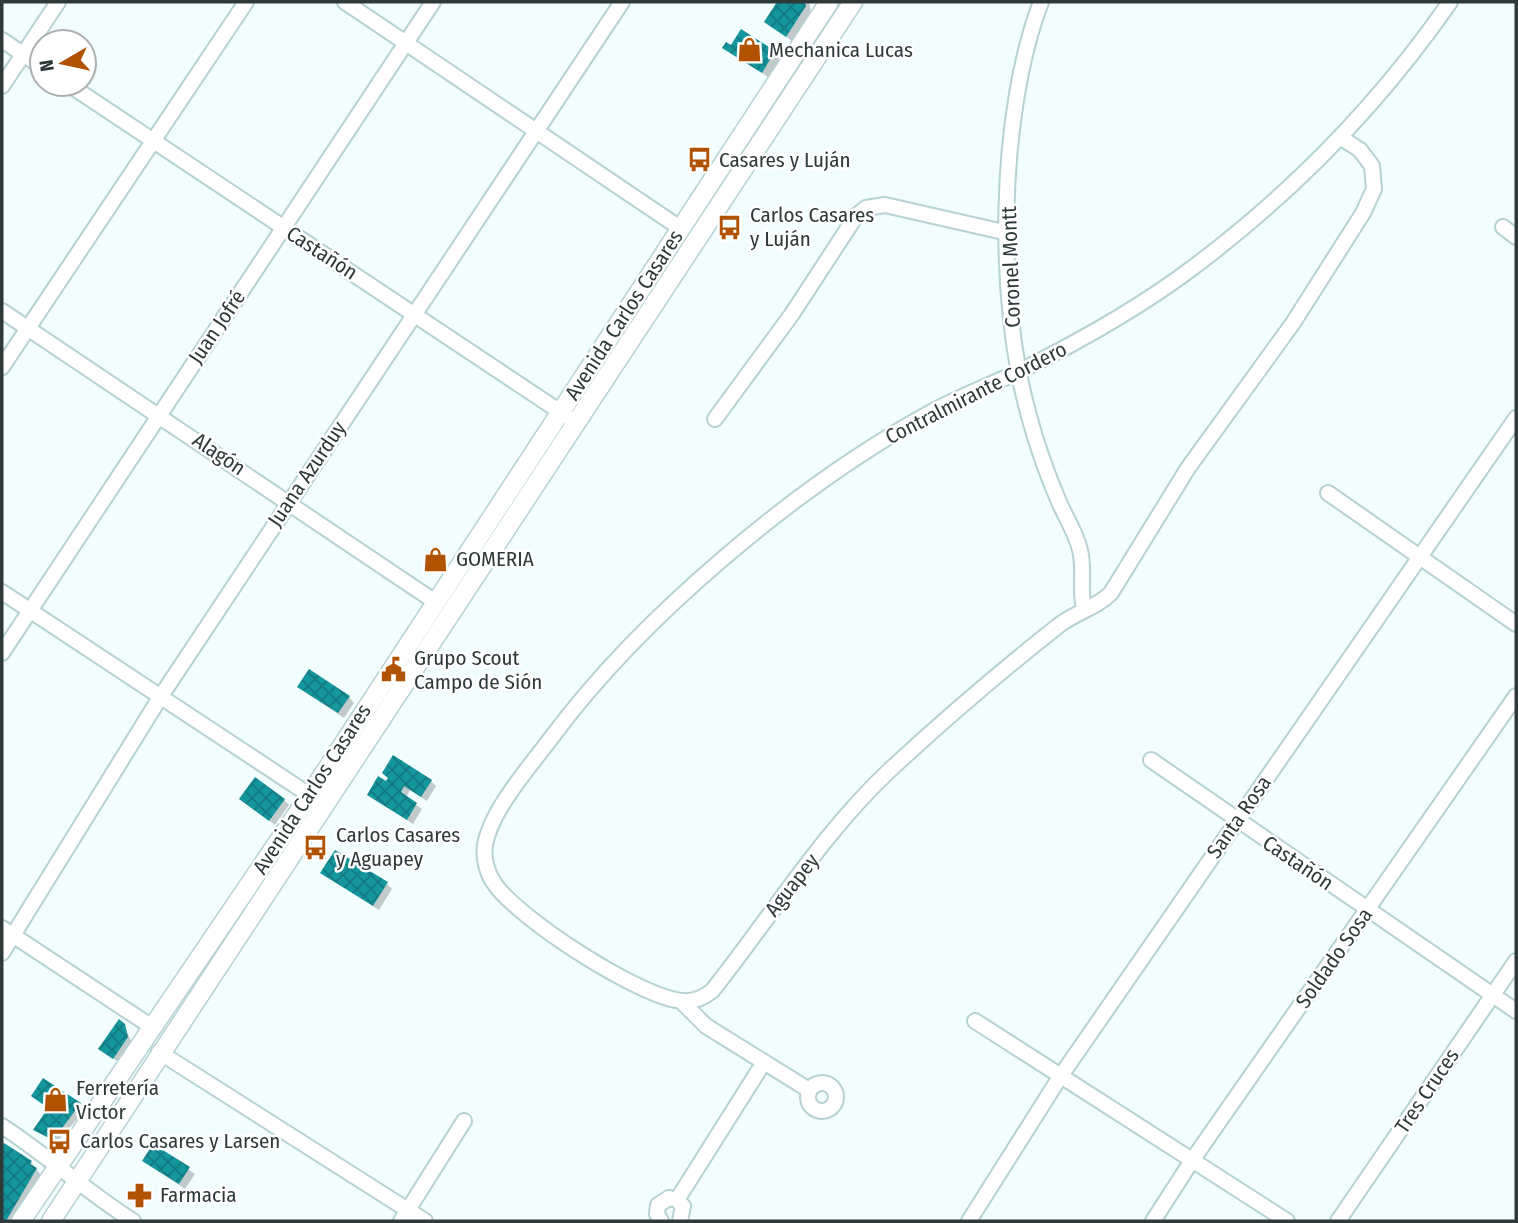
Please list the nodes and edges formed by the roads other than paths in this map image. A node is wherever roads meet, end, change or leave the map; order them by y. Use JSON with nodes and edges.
{"nodes":[{"id":1,"x":58,"y":2,"type":"edge"},
{"id":2,"x":246,"y":2,"type":"edge"},
{"id":3,"x":345,"y":2,"type":"edge"},
{"id":4,"x":433,"y":2,"type":"edge"},
{"id":5,"x":622,"y":2,"type":"edge"},
{"id":6,"x":829,"y":2,"type":"edge"},
{"id":7,"x":1041,"y":2,"type":"edge"},
{"id":8,"x":1450,"y":2,"type":"edge"},
{"id":9,"x":850,"y":3,"type":"edge"},
{"id":10,"x":2,"y":40,"type":"edge"},
{"id":11,"x":405,"y":43,"type":"junction"},
{"id":12,"x":23,"y":54,"type":"junction"},
{"id":13,"x":28,"y":57,"type":"edge"},
{"id":14,"x":2,"y":86,"type":"edge"},
{"id":15,"x":89,"y":98,"type":"edge"},
{"id":16,"x":537,"y":131,"type":"junction"},
{"id":17,"x":1340,"y":137,"type":"junction"},
{"id":18,"x":153,"y":141,"type":"junction"},
{"id":19,"x":1503,"y":227,"type":"dead end"},
{"id":20,"x":284,"y":228,"type":"junction"},
{"id":21,"x":680,"y":228,"type":"junction"},
{"id":22,"x":1008,"y":233,"type":"junction"},
{"id":23,"x":1516,"y":237,"type":"edge"},
{"id":24,"x":2,"y":311,"type":"edge"},
{"id":25,"x":415,"y":314,"type":"junction"},
{"id":26,"x":27,"y":328,"type":"junction"},
{"id":27,"x":2,"y":367,"type":"edge"},
{"id":28,"x":1018,"y":372,"type":"junction"},
{"id":29,"x":561,"y":413,"type":"junction"},
{"id":30,"x":158,"y":414,"type":"junction"},
{"id":31,"x":1516,"y":418,"type":"edge"},
{"id":32,"x":715,"y":419,"type":"dead end"},
{"id":33,"x":577,"y":423,"type":"junction"},
{"id":34,"x":1328,"y":494,"type":"dead end"},
{"id":35,"x":288,"y":501,"type":"junction"},
{"id":36,"x":1421,"y":556,"type":"junction"},
{"id":37,"x":2,"y":592,"type":"edge"},
{"id":38,"x":434,"y":601,"type":"junction"},
{"id":39,"x":1084,"y":608,"type":"junction"},
{"id":40,"x":30,"y":611,"type":"junction"},
{"id":41,"x":1516,"y":624,"type":"edge"},
{"id":42,"x":2,"y":653,"type":"edge"},
{"id":43,"x":161,"y":696,"type":"junction"},
{"id":44,"x":1516,"y":696,"type":"edge"},
{"id":45,"x":1151,"y":760,"type":"dead end"},
{"id":46,"x":317,"y":800,"type":"junction"},
{"id":47,"x":1236,"y":821,"type":"junction"},
{"id":48,"x":1368,"y":909,"type":"junction"},
{"id":49,"x":8,"y":932,"type":"edge"},
{"id":50,"x":2,"y":953,"type":"edge"},
{"id":51,"x":1516,"y":961,"type":"edge"},
{"id":52,"x":1493,"y":994,"type":"junction"},
{"id":53,"x":681,"y":1002,"type":"junction"},
{"id":54,"x":1516,"y":1011,"type":"edge"},
{"id":55,"x":975,"y":1021,"type":"dead end"},
{"id":56,"x":152,"y":1027,"type":"junction"},
{"id":57,"x":159,"y":1052,"type":"junction"},
{"id":58,"x":764,"y":1062,"type":"junction"},
{"id":59,"x":1060,"y":1077,"type":"junction"},
{"id":60,"x":809,"y":1090,"type":"dead end"},
{"id":61,"x":464,"y":1121,"type":"dead end"},
{"id":62,"x":2,"y":1126,"type":"edge"},
{"id":63,"x":1193,"y":1159,"type":"junction"},
{"id":64,"x":59,"y":1164,"type":"junction"},
{"id":65,"x":77,"y":1183,"type":"junction"},
{"id":66,"x":677,"y":1200,"type":"junction"},
{"id":67,"x":404,"y":1216,"type":"edge"},
{"id":68,"x":21,"y":1221,"type":"edge"},
{"id":69,"x":51,"y":1221,"type":"edge"},
{"id":70,"x":133,"y":1221,"type":"edge"},
{"id":71,"x":425,"y":1221,"type":"edge"},
{"id":72,"x":661,"y":1221,"type":"edge"},
{"id":73,"x":680,"y":1221,"type":"edge"},
{"id":74,"x":969,"y":1221,"type":"edge"},
{"id":75,"x":1153,"y":1221,"type":"edge"},
{"id":76,"x":1287,"y":1221,"type":"edge"},
{"id":77,"x":1338,"y":1221,"type":"edge"}],
"edges":[{"from":1,"to":12,"type":"street"},
{"from":2,"to":18,"type":"street"},
{"from":3,"to":11,"type":"street"},
{"from":4,"to":11,"type":"street","name":"Juan Jofré"},
{"from":5,"to":16,"type":"street","name":"Juana Azurduy"},
{"from":6,"to":21,"type":"main road","name":"Avenida Carlos Casares"},
{"from":7,"to":22,"type":"street","name":"Coronel Montt"},
{"from":8,"to":17,"type":"street","name":"Contralmirante Cordero"},
{"from":9,"to":33,"type":"main road","name":"Avenida Carlos Casares"},
{"from":10,"to":12,"type":"street"},
{"from":11,"to":16,"type":"street"},
{"from":11,"to":20,"type":"street","name":"Juan Jofré"},
{"from":12,"to":13,"type":"street"},
{"from":12,"to":14,"type":"street"},
{"from":15,"to":18,"type":"street","name":"Castañón"},
{"from":16,"to":21,"type":"street"},
{"from":16,"to":25,"type":"street","name":"Juana Azurduy"},
{"from":17,"to":28,"type":"street","name":"Contralmirante Cordero"},
{"from":17,"to":39,"type":"street","name":"Aguapey"},
{"from":18,"to":20,"type":"street","name":"Castañón"},
{"from":18,"to":26,"type":"street"},
{"from":19,"to":23,"type":"street"},
{"from":20,"to":25,"type":"street","name":"Castañón"},
{"from":20,"to":30,"type":"street","name":"Juan Jofré"},
{"from":21,"to":29,"type":"main road","name":"Avenida Carlos Casares"},
{"from":22,"to":28,"type":"street","name":"Coronel Montt"},
{"from":22,"to":32,"type":"street"},
{"from":24,"to":26,"type":"street","name":"Alagón"},
{"from":25,"to":29,"type":"street","name":"Castañón"},
{"from":25,"to":35,"type":"street","name":"Juana Azurduy"},
{"from":26,"to":27,"type":"street"},
{"from":26,"to":30,"type":"street","name":"Alagón"},
{"from":28,"to":39,"type":"street","name":"Coronel Montt"},
{"from":28,"to":53,"type":"street","name":"Contralmirante Cordero"},
{"from":29,"to":33,"type":"street","name":"Castañón"},
{"from":29,"to":38,"type":"main road","name":"Avenida Carlos Casares"},
{"from":30,"to":35,"type":"street","name":"Alagón"},
{"from":30,"to":40,"type":"street","name":"Juan Jofré"},
{"from":31,"to":36,"type":"street","name":"Santa Rosa"},
{"from":33,"to":46,"type":"main road","name":"Avenida Carlos Casares"},
{"from":34,"to":36,"type":"street"},
{"from":35,"to":38,"type":"street","name":"Alagón"},
{"from":35,"to":43,"type":"street","name":"Juana Azurduy"},
{"from":36,"to":41,"type":"street"},
{"from":36,"to":47,"type":"street","name":"Santa Rosa"},
{"from":37,"to":40,"type":"street"},
{"from":38,"to":46,"type":"main road","name":"Avenida Carlos Casares"},
{"from":39,"to":53,"type":"street","name":"Aguapey"},
{"from":40,"to":42,"type":"street","name":"Juan Jofré"},
{"from":40,"to":43,"type":"street"},
{"from":43,"to":46,"type":"street"},
{"from":43,"to":49,"type":"street","name":"Juana Azurduy"},
{"from":44,"to":48,"type":"street","name":"Soldado Sosa"},
{"from":45,"to":47,"type":"street","name":"Castañón"},
{"from":46,"to":56,"type":"main road","name":"Avenida Carlos Casares"},
{"from":46,"to":57,"type":"main road","name":"Avenida Carlos Casares"},
{"from":47,"to":48,"type":"street","name":"Castañón"},
{"from":47,"to":59,"type":"street","name":"Santa Rosa"},
{"from":48,"to":52,"type":"street","name":"Castañón"},
{"from":48,"to":63,"type":"street","name":"Soldado Sosa"},
{"from":49,"to":50,"type":"street","name":"Juana Azurduy"},
{"from":49,"to":56,"type":"street"},
{"from":51,"to":52,"type":"street","name":"Tres Cruces"},
{"from":52,"to":54,"type":"street","name":"Castañón"},
{"from":52,"to":77,"type":"street","name":"Tres Cruces"},
{"from":53,"to":58,"type":"street"},
{"from":55,"to":59,"type":"street"},
{"from":56,"to":64,"type":"main road","name":"Avenida Carlos Casares"},
{"from":57,"to":65,"type":"main road","name":"Avenida Carlos Casares"},
{"from":57,"to":67,"type":"street"},
{"from":58,"to":60,"type":"street"},
{"from":58,"to":66,"type":"street"},
{"from":59,"to":63,"type":"street"},
{"from":59,"to":74,"type":"street","name":"Santa Rosa"},
{"from":61,"to":67,"type":"street"},
{"from":62,"to":64,"type":"street"},
{"from":63,"to":75,"type":"street","name":"Soldado Sosa"},
{"from":63,"to":76,"type":"street"},
{"from":64,"to":65,"type":"street"},
{"from":64,"to":68,"type":"main road","name":"Avenida Carlos Casares"},
{"from":65,"to":69,"type":"main road","name":"Avenida Carlos Casares"},
{"from":65,"to":70,"type":"street"},
{"from":66,"to":72,"type":"street"},
{"from":66,"to":73,"type":"street"},
{"from":67,"to":71,"type":"street"}]}
